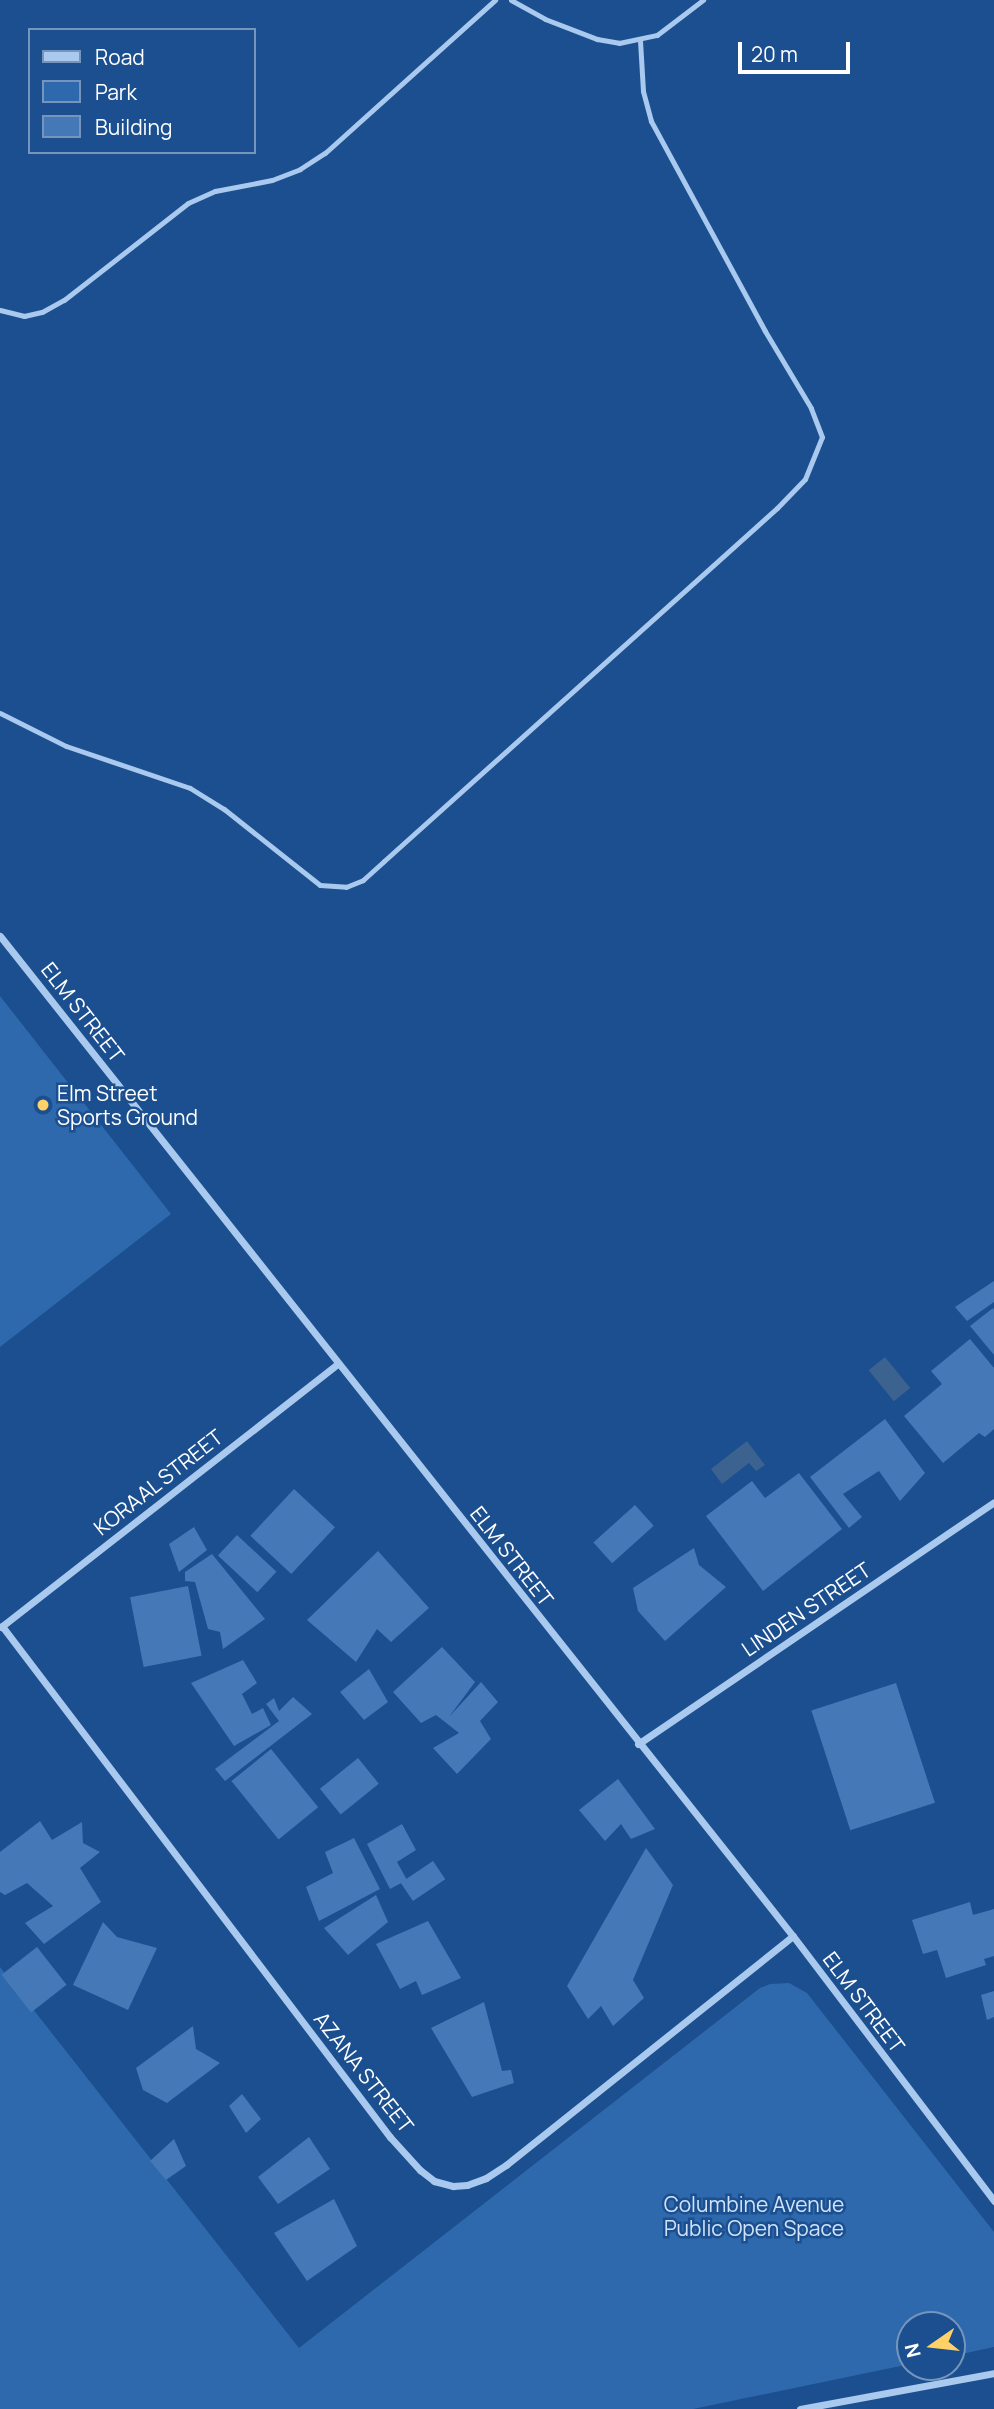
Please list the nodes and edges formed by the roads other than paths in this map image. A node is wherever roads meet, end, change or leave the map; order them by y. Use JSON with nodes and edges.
{"nodes":[{"id":1,"x":495,"y":0,"type":"edge"},
{"id":2,"x":511,"y":0,"type":"edge"},
{"id":3,"x":703,"y":0,"type":"edge"},
{"id":4,"x":640,"y":41,"type":"junction"},
{"id":5,"x":0,"y":310,"type":"edge"},
{"id":6,"x":0,"y":713,"type":"edge"},
{"id":7,"x":0,"y":936,"type":"edge"},
{"id":8,"x":338,"y":1364,"type":"junction"},
{"id":9,"x":994,"y":1502,"type":"edge"},
{"id":10,"x":1,"y":1627,"type":"edge"},
{"id":11,"x":638,"y":1744,"type":"junction"},
{"id":12,"x":793,"y":1936,"type":"junction"},
{"id":13,"x":994,"y":2201,"type":"edge"},
{"id":14,"x":994,"y":2373,"type":"edge"},
{"id":15,"x":803,"y":2409,"type":"edge"}],
"edges":[{"from":1,"to":5,"type":"lane"},
{"from":2,"to":4,"type":"lane"},
{"from":3,"to":4,"type":"lane"},
{"from":4,"to":6,"type":"lane"},
{"from":7,"to":8,"type":"street","name":"ELM STREET"},
{"from":8,"to":10,"type":"street","name":"KORAAL STREET"},
{"from":8,"to":11,"type":"street","name":"ELM STREET"},
{"from":9,"to":11,"type":"street","name":"LINDEN STREET"},
{"from":10,"to":12,"type":"street","name":"AZANA STREET"},
{"from":11,"to":12,"type":"street","name":"ELM STREET"},
{"from":12,"to":13,"type":"street","name":"ELM STREET"},
{"from":14,"to":15,"type":"street"}]}
